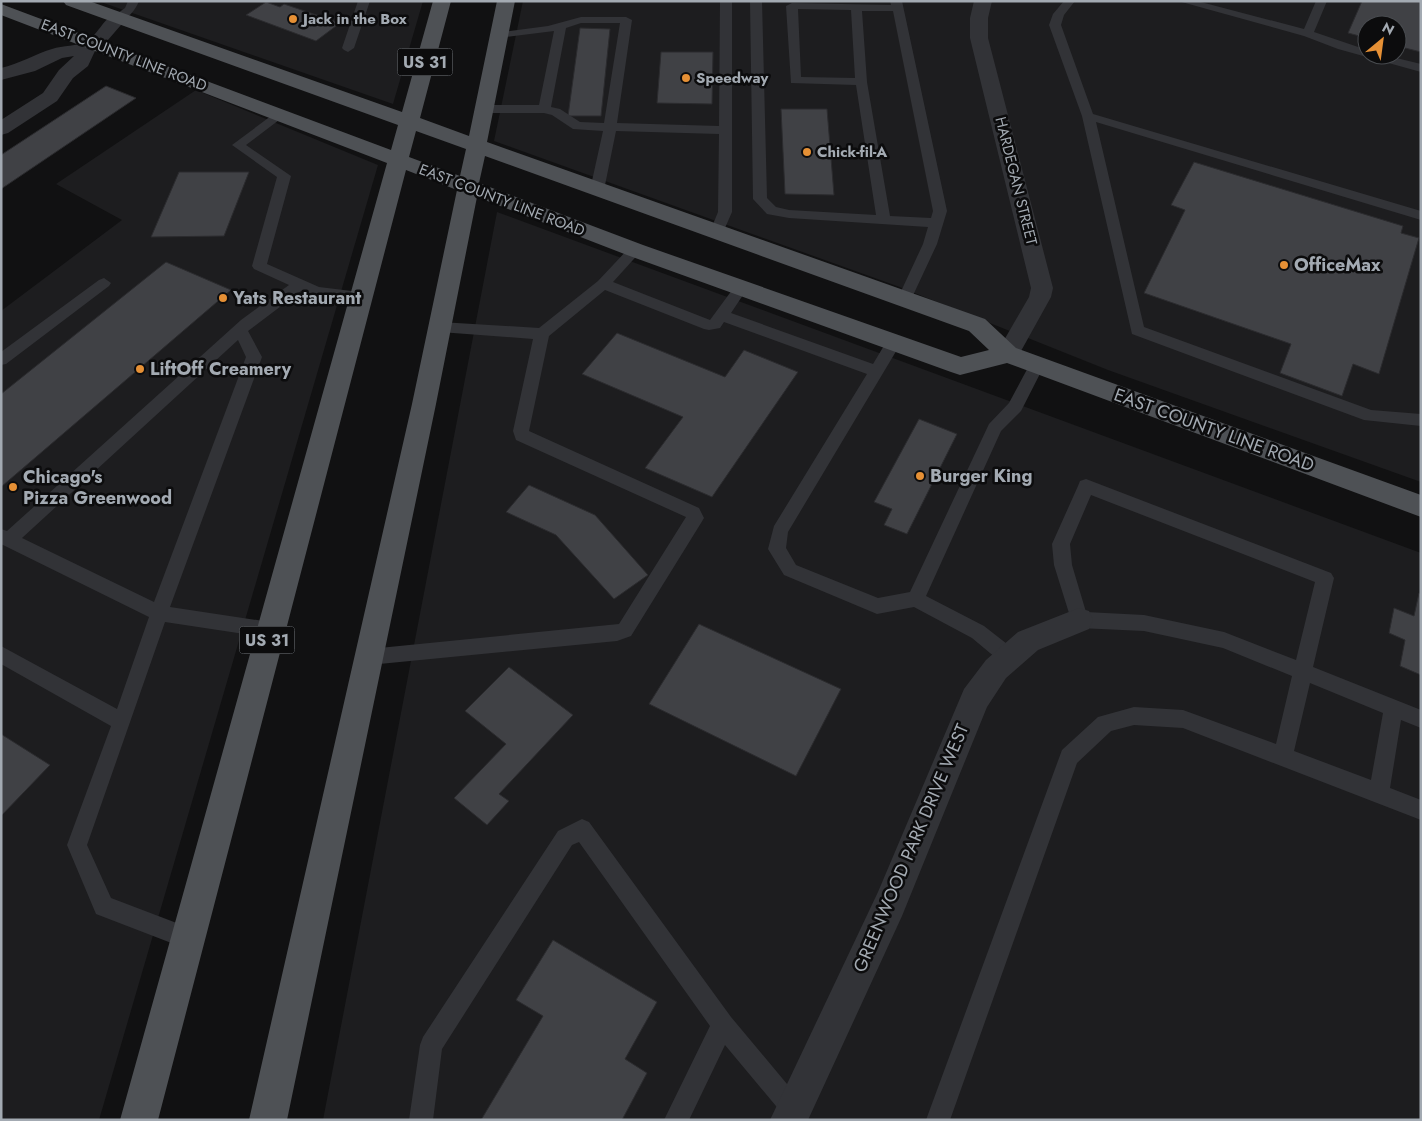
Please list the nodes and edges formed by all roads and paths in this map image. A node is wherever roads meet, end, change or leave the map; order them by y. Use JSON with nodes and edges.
{"nodes":[{"id":1,"x":72,"y":1,"type":"edge"},
{"id":2,"x":134,"y":1,"type":"edge"},
{"id":3,"x":364,"y":1,"type":"edge"},
{"id":4,"x":442,"y":1,"type":"edge"},
{"id":5,"x":506,"y":1,"type":"edge"},
{"id":6,"x":726,"y":1,"type":"edge"},
{"id":7,"x":756,"y":1,"type":"edge"},
{"id":8,"x":983,"y":1,"type":"edge"},
{"id":9,"x":1070,"y":1,"type":"edge"},
{"id":10,"x":1183,"y":1,"type":"edge"},
{"id":11,"x":1322,"y":1,"type":"edge"},
{"id":12,"x":897,"y":5,"type":"edge"},
{"id":13,"x":856,"y":7,"type":"junction"},
{"id":14,"x":1,"y":9,"type":"edge"},
{"id":15,"x":118,"y":18,"type":"junction"},
{"id":16,"x":561,"y":26,"type":"junction"},
{"id":17,"x":1308,"y":34,"type":"junction"},
{"id":18,"x":499,"y":35,"type":"junction"},
{"id":19,"x":91,"y":46,"type":"junction"},
{"id":20,"x":348,"y":48,"type":"dead end"},
{"id":21,"x":1357,"y":52,"type":"edge"},
{"id":22,"x":1407,"y":64,"type":"edge"},
{"id":23,"x":1421,"y":68,"type":"edge"},
{"id":24,"x":3,"y":72,"type":"edge"},
{"id":25,"x":861,"y":82,"type":"junction"},
{"id":26,"x":484,"y":109,"type":"junction"},
{"id":27,"x":544,"y":109,"type":"junction"},
{"id":28,"x":279,"y":114,"type":"junction"},
{"id":29,"x":1088,"y":116,"type":"junction"},
{"id":30,"x":409,"y":122,"type":"junction"},
{"id":31,"x":610,"y":126,"type":"junction"},
{"id":32,"x":1,"y":129,"type":"edge"},
{"id":33,"x":725,"y":130,"type":"junction"},
{"id":34,"x":477,"y":146,"type":"junction"},
{"id":35,"x":398,"y":160,"type":"junction"},
{"id":36,"x":468,"y":187,"type":"junction"},
{"id":37,"x":597,"y":190,"type":"junction"},
{"id":38,"x":1421,"y":216,"type":"edge"},
{"id":39,"x":884,"y":220,"type":"junction"},
{"id":40,"x":936,"y":223,"type":"junction"},
{"id":41,"x":716,"y":234,"type":"junction"},
{"id":42,"x":635,"y":250,"type":"junction"},
{"id":43,"x":104,"y":283,"type":"dead end"},
{"id":44,"x":300,"y":284,"type":"junction"},
{"id":45,"x":603,"y":284,"type":"junction"},
{"id":46,"x":740,"y":289,"type":"junction"},
{"id":47,"x":360,"y":297,"type":"junction"},
{"id":48,"x":904,"y":300,"type":"junction"},
{"id":49,"x":721,"y":315,"type":"junction"},
{"id":50,"x":440,"y":327,"type":"junction"},
{"id":51,"x":240,"y":330,"type":"junction"},
{"id":52,"x":542,"y":334,"type":"junction"},
{"id":53,"x":893,"y":343,"type":"junction"},
{"id":54,"x":1008,"y":354,"type":"junction"},
{"id":55,"x":1,"y":360,"type":"edge"},
{"id":56,"x":1037,"y":364,"type":"junction"},
{"id":57,"x":876,"y":371,"type":"junction"},
{"id":58,"x":1421,"y":420,"type":"edge"},
{"id":59,"x":1421,"y":506,"type":"edge"},
{"id":60,"x":5,"y":538,"type":"edge"},
{"id":61,"x":916,"y":600,"type":"junction"},
{"id":62,"x":159,"y":613,"type":"junction"},
{"id":63,"x":1080,"y":620,"type":"junction"},
{"id":64,"x":270,"y":630,"type":"junction"},
{"id":65,"x":1,"y":654,"type":"edge"},
{"id":66,"x":369,"y":657,"type":"junction"},
{"id":67,"x":1009,"y":657,"type":"junction"},
{"id":68,"x":1302,"y":670,"type":"junction"},
{"id":69,"x":1394,"y":707,"type":"junction"},
{"id":70,"x":1421,"y":719,"type":"edge"},
{"id":71,"x":122,"y":722,"type":"junction"},
{"id":72,"x":1282,"y":756,"type":"junction"},
{"id":73,"x":1379,"y":793,"type":"junction"},
{"id":74,"x":1421,"y":810,"type":"edge"},
{"id":75,"x":187,"y":938,"type":"junction"},
{"id":76,"x":723,"y":1025,"type":"junction"},
{"id":77,"x":792,"y":1115,"type":"edge"},
{"id":78,"x":139,"y":1120,"type":"edge"},
{"id":79,"x":268,"y":1120,"type":"edge"},
{"id":80,"x":420,"y":1120,"type":"edge"},
{"id":81,"x":676,"y":1120,"type":"edge"},
{"id":82,"x":938,"y":1120,"type":"edge"}],
"edges":[{"from":1,"to":15,"type":"main road","name":"EAST COUNTY LINE ROAD"},
{"from":2,"to":15,"type":"lane"},
{"from":3,"to":20,"type":"lane"},
{"from":4,"to":30,"type":"main road","number":"US 31"},
{"from":5,"to":18,"type":"main road"},
{"from":6,"to":33,"type":"lane"},
{"from":7,"to":39,"type":"lane"},
{"from":8,"to":54,"type":"street","name":"HARDEGAN STREET"},
{"from":9,"to":29,"type":"lane"},
{"from":10,"to":17,"type":"lane"},
{"from":11,"to":17,"type":"lane"},
{"from":12,"to":13,"type":"lane"},
{"from":12,"to":40,"type":"lane"},
{"from":13,"to":25,"type":"lane"},
{"from":13,"to":25,"type":"lane"},
{"from":14,"to":19,"type":"main road","name":"EAST COUNTY LINE ROAD"},
{"from":15,"to":19,"type":"street"},
{"from":15,"to":30,"type":"main road","name":"EAST COUNTY LINE ROAD"},
{"from":16,"to":18,"type":"lane"},
{"from":16,"to":27,"type":"lane"},
{"from":16,"to":31,"type":"lane"},
{"from":17,"to":21,"type":"lane"},
{"from":18,"to":26,"type":"main road"},
{"from":19,"to":24,"type":"street"},
{"from":19,"to":28,"type":"main road","name":"EAST COUNTY LINE ROAD"},
{"from":19,"to":32,"type":"street"},
{"from":22,"to":23,"type":"lane"},
{"from":25,"to":39,"type":"lane"},
{"from":26,"to":27,"type":"lane"},
{"from":26,"to":34,"type":"main road"},
{"from":27,"to":31,"type":"lane"},
{"from":28,"to":35,"type":"main road","name":"EAST COUNTY LINE ROAD"},
{"from":28,"to":44,"type":"lane"},
{"from":29,"to":38,"type":"lane"},
{"from":29,"to":58,"type":"lane"},
{"from":30,"to":34,"type":"main road","name":"EAST COUNTY LINE ROAD"},
{"from":30,"to":35,"type":"main road","number":"US 31"},
{"from":31,"to":33,"type":"lane"},
{"from":31,"to":37,"type":"lane"},
{"from":33,"to":41,"type":"lane"},
{"from":34,"to":36,"type":"main road"},
{"from":34,"to":37,"type":"main road","name":"EAST COUNTY LINE ROAD"},
{"from":35,"to":36,"type":"main road","name":"EAST COUNTY LINE ROAD"},
{"from":35,"to":47,"type":"main road","number":"US 31"},
{"from":36,"to":42,"type":"main road","name":"EAST COUNTY LINE ROAD"},
{"from":36,"to":50,"type":"main road"},
{"from":37,"to":41,"type":"main road","name":"EAST COUNTY LINE ROAD"},
{"from":39,"to":40,"type":"lane"},
{"from":40,"to":48,"type":"lane"},
{"from":41,"to":48,"type":"main road","name":"EAST COUNTY LINE ROAD"},
{"from":42,"to":45,"type":"lane"},
{"from":42,"to":46,"type":"main road","name":"EAST COUNTY LINE ROAD"},
{"from":43,"to":55,"type":"lane"},
{"from":44,"to":47,"type":"lane"},
{"from":44,"to":51,"type":"lane"},
{"from":45,"to":49,"type":"lane"},
{"from":45,"to":52,"type":"lane"},
{"from":46,"to":49,"type":"lane"},
{"from":46,"to":53,"type":"main road","name":"EAST COUNTY LINE ROAD"},
{"from":47,"to":64,"type":"main road","number":"US 31"},
{"from":48,"to":54,"type":"main road","name":"EAST COUNTY LINE ROAD"},
{"from":49,"to":57,"type":"lane"},
{"from":50,"to":52,"type":"lane"},
{"from":50,"to":66,"type":"main road"},
{"from":51,"to":60,"type":"lane"},
{"from":51,"to":62,"type":"lane"},
{"from":52,"to":66,"type":"lane"},
{"from":53,"to":54,"type":"main road","name":"EAST COUNTY LINE ROAD"},
{"from":53,"to":57,"type":"lane"},
{"from":54,"to":56,"type":"main road","name":"EAST COUNTY LINE ROAD"},
{"from":56,"to":59,"type":"main road","name":"EAST COUNTY LINE ROAD"},
{"from":56,"to":61,"type":"lane"},
{"from":57,"to":61,"type":"lane"},
{"from":60,"to":62,"type":"lane"},
{"from":61,"to":67,"type":"lane"},
{"from":62,"to":64,"type":"lane"},
{"from":62,"to":71,"type":"lane"},
{"from":63,"to":67,"type":"street","name":"GREENWOOD PARK DRIVE WEST"},
{"from":63,"to":68,"type":"lane"},
{"from":63,"to":68,"type":"lane"},
{"from":64,"to":75,"type":"main road","number":"US 31"},
{"from":65,"to":71,"type":"lane"},
{"from":66,"to":79,"type":"main road"},
{"from":67,"to":77,"type":"street","name":"GREENWOOD PARK DRIVE WEST"},
{"from":68,"to":69,"type":"lane"},
{"from":68,"to":72,"type":"lane"},
{"from":69,"to":70,"type":"lane"},
{"from":69,"to":73,"type":"lane"},
{"from":71,"to":75,"type":"lane"},
{"from":72,"to":73,"type":"lane"},
{"from":72,"to":82,"type":"lane"},
{"from":73,"to":74,"type":"lane"},
{"from":75,"to":78,"type":"main road","number":"US 31"},
{"from":76,"to":77,"type":"lane"},
{"from":76,"to":80,"type":"lane"},
{"from":76,"to":81,"type":"lane"}]}
